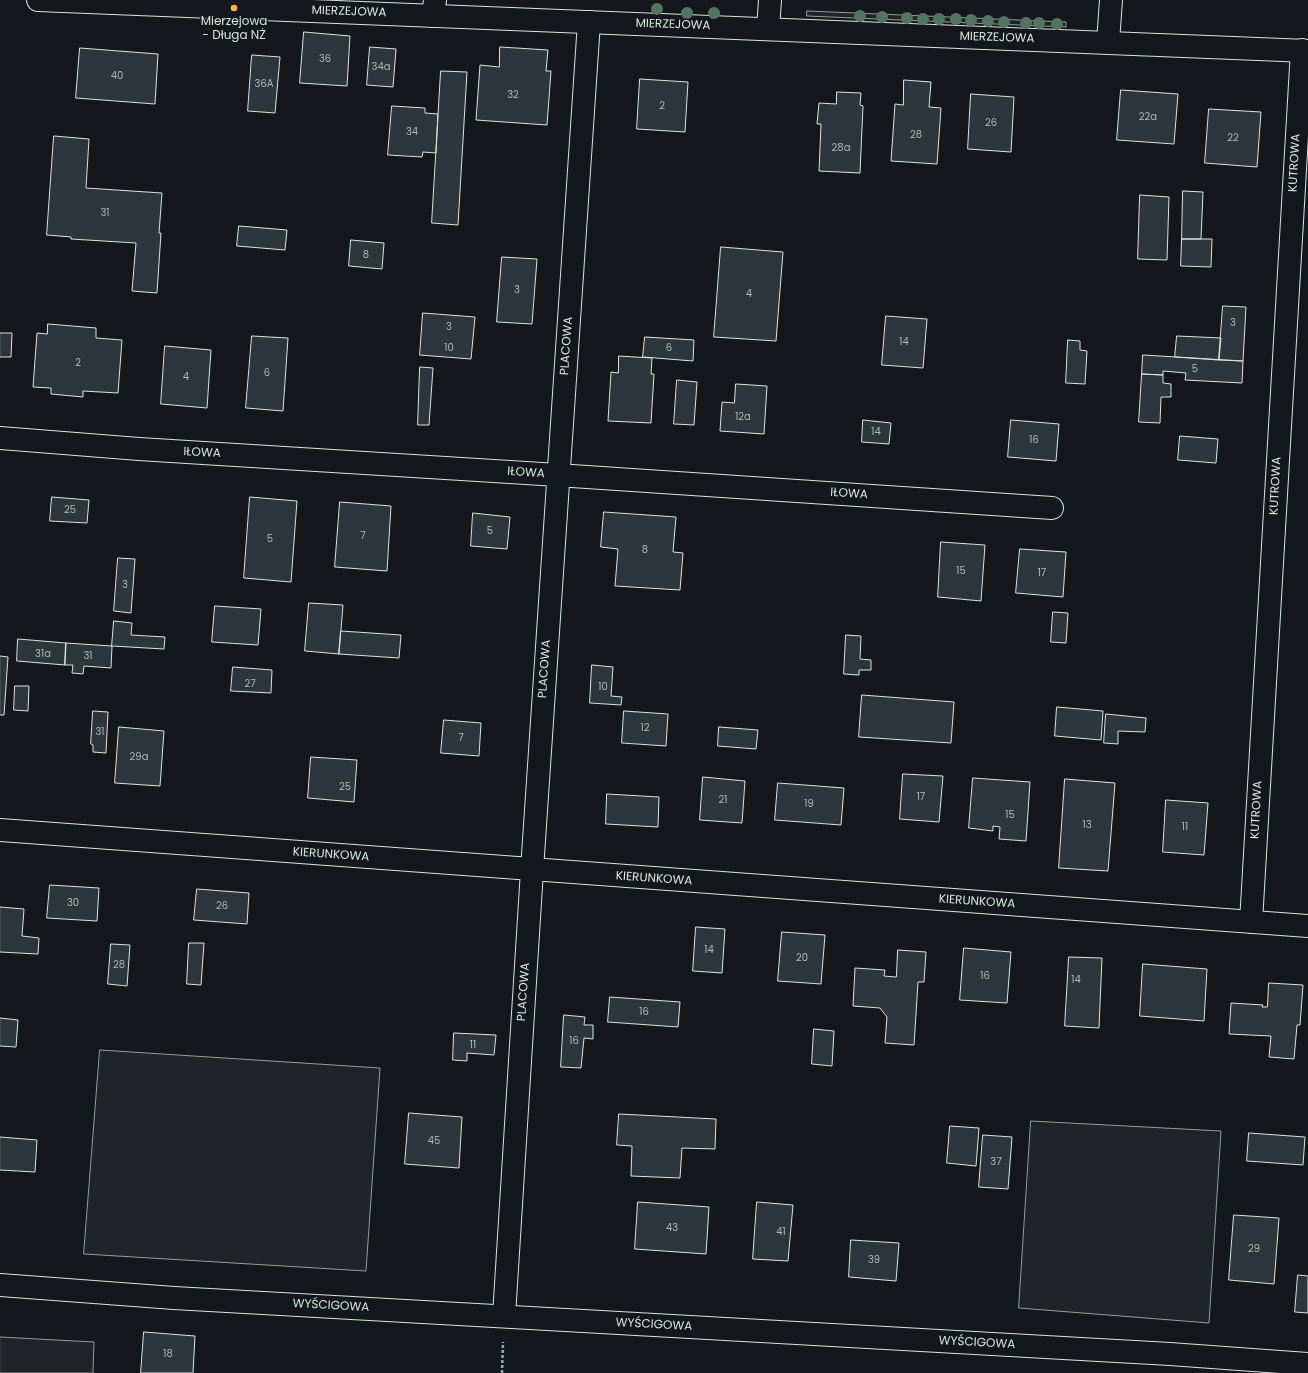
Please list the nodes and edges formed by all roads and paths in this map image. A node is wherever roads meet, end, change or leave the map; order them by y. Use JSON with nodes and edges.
{"nodes":[{"id":1,"x":38,"y":0,"type":"edge"},
{"id":2,"x":770,"y":0,"type":"edge"},
{"id":3,"x":1111,"y":0,"type":"edge"},
{"id":4,"x":434,"y":8,"type":"edge"},
{"id":5,"x":589,"y":22,"type":"junction"},
{"id":6,"x":768,"y":29,"type":"junction"},
{"id":7,"x":1108,"y":42,"type":"junction"},
{"id":8,"x":1305,"y":51,"type":"edge"},
{"id":9,"x":0,"y":438,"type":"edge"},
{"id":10,"x":559,"y":475,"type":"junction"},
{"id":11,"x":1052,"y":508,"type":"dead end"},
{"id":12,"x":0,"y":830,"type":"edge"},
{"id":13,"x":532,"y":870,"type":"junction"},
{"id":14,"x":1251,"y":922,"type":"junction"},
{"id":15,"x":1308,"y":926,"type":"edge"},
{"id":16,"x":0,"y":1286,"type":"edge"},
{"id":17,"x":504,"y":1316,"type":"junction"},
{"id":18,"x":1308,"y":1364,"type":"edge"},
{"id":19,"x":502,"y":1373,"type":"edge"}],
"edges":[{"from":1,"to":4,"type":"street","name":"MIERZEJOWA"},
{"from":2,"to":6,"type":"street"},
{"from":3,"to":7,"type":"street"},
{"from":4,"to":5,"type":"street","name":"MIERZEJOWA"},
{"from":5,"to":6,"type":"street","name":"MIERZEJOWA"},
{"from":5,"to":10,"type":"street","name":"PLACOWA"},
{"from":6,"to":7,"type":"street","name":"MIERZEJOWA"},
{"from":7,"to":8,"type":"street","name":"MIERZEJOWA"},
{"from":8,"to":14,"type":"street","name":"KUTROWA"},
{"from":9,"to":10,"type":"street","name":"IŁOWA"},
{"from":10,"to":11,"type":"street","name":"IŁOWA"},
{"from":10,"to":13,"type":"street","name":"PLACOWA"},
{"from":12,"to":13,"type":"street","name":"KIERUNKOWA"},
{"from":13,"to":14,"type":"street","name":"KIERUNKOWA"},
{"from":13,"to":17,"type":"street","name":"PLACOWA"},
{"from":14,"to":15,"type":"street","name":"KIERUNKOWA"},
{"from":16,"to":17,"type":"street","name":"WYŚCIGOWA"},
{"from":17,"to":18,"type":"street","name":"WYŚCIGOWA"},
{"from":17,"to":19,"type":"path"}]}
